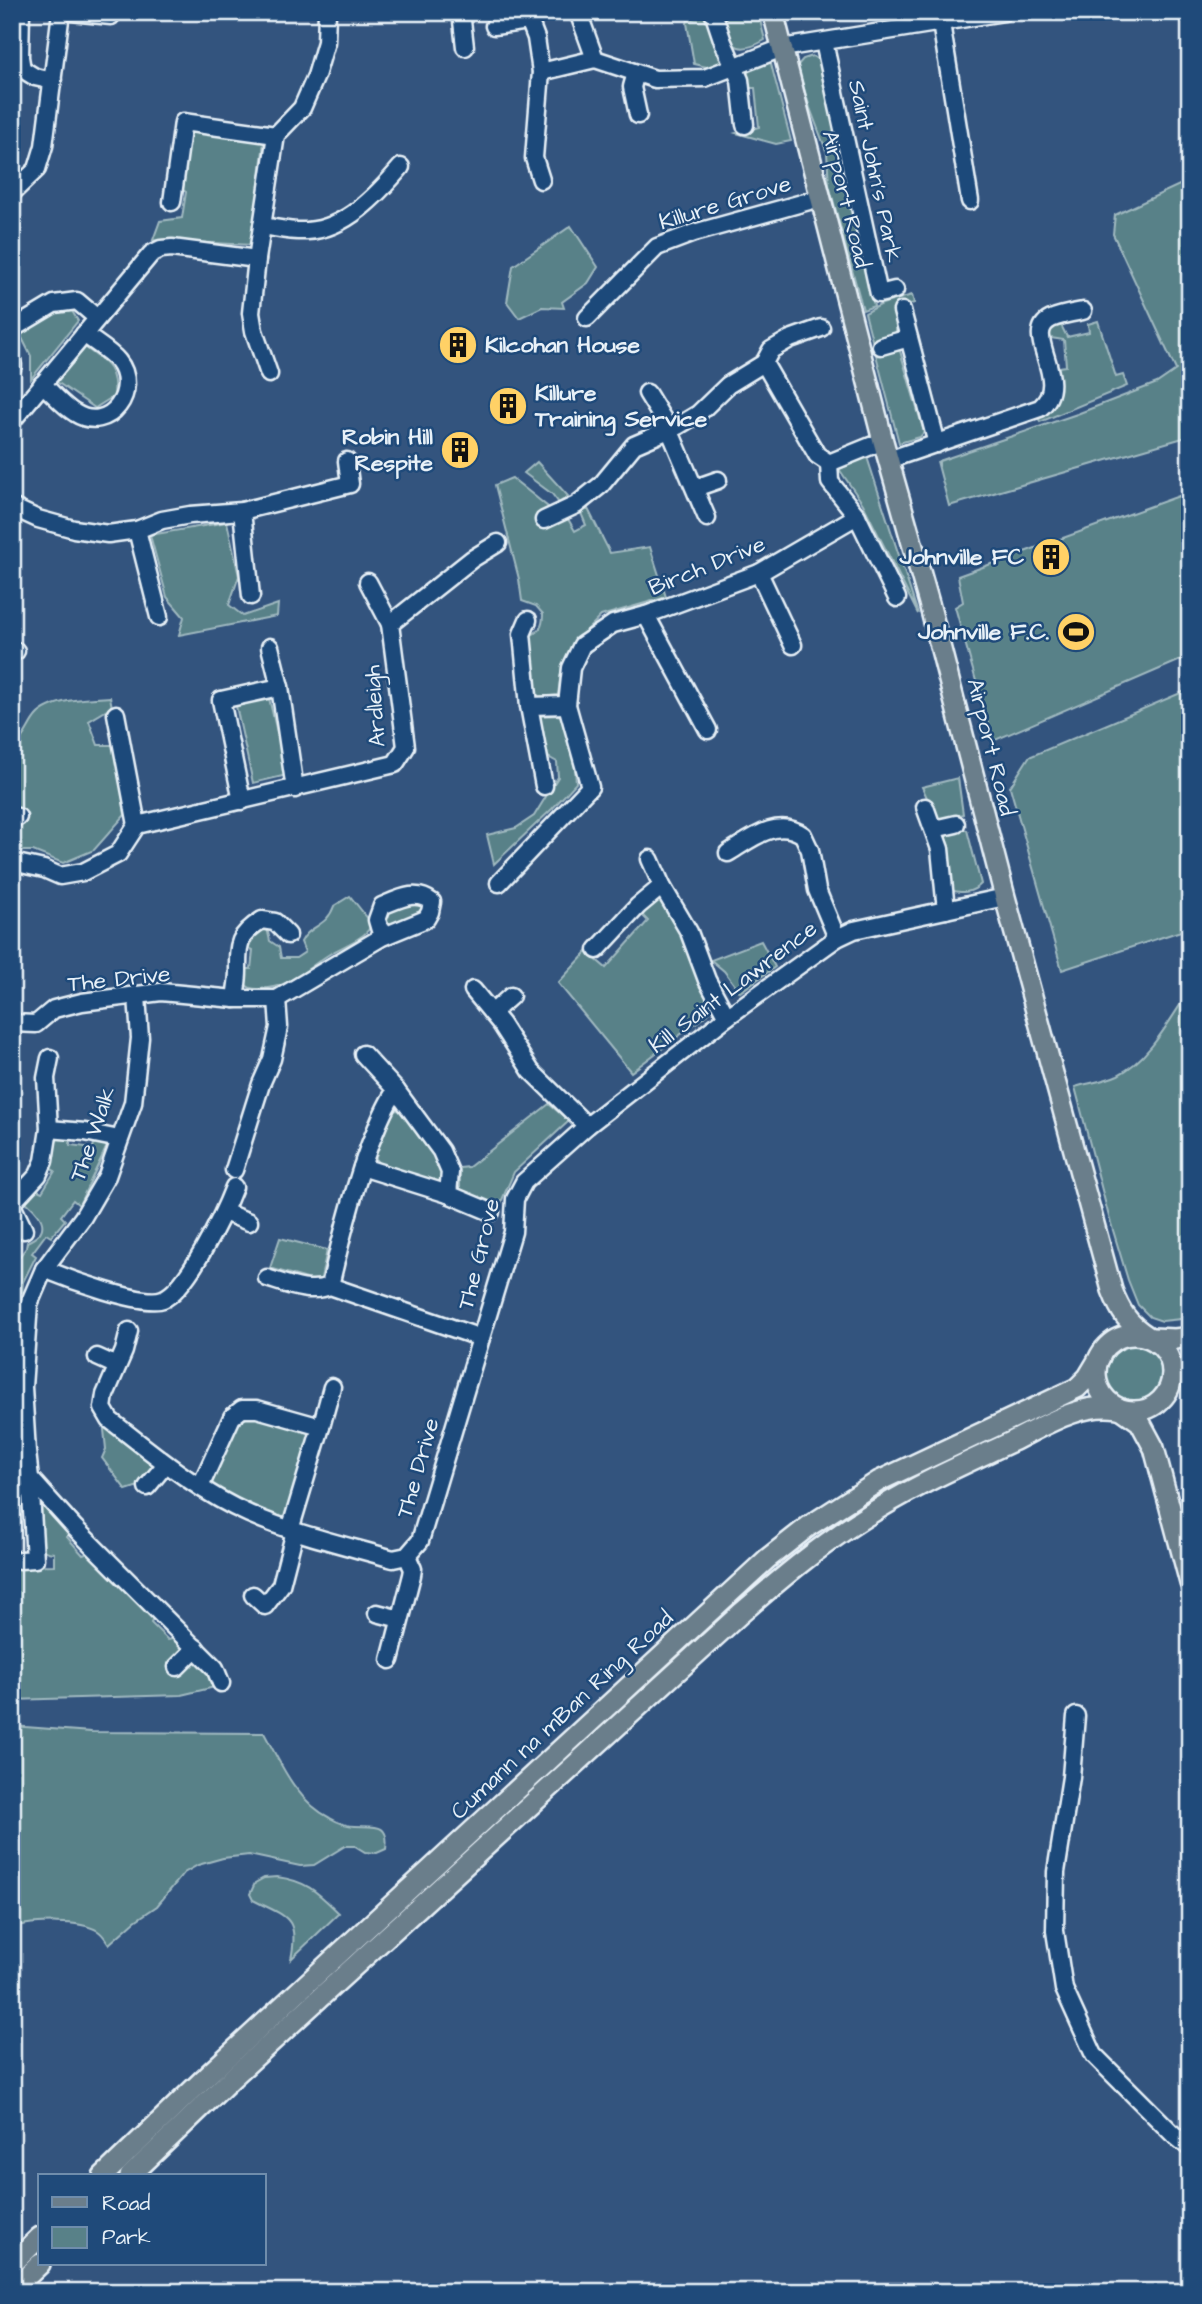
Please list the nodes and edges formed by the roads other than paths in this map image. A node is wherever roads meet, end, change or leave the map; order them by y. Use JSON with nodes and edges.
{"nodes":[{"id":1,"x":21,"y":12,"type":"edge"},
{"id":2,"x":61,"y":12,"type":"edge"},
{"id":3,"x":71,"y":12,"type":"edge"},
{"id":4,"x":327,"y":12,"type":"edge"},
{"id":5,"x":461,"y":12,"type":"edge"},
{"id":6,"x":578,"y":12,"type":"edge"},
{"id":7,"x":713,"y":12,"type":"edge"},
{"id":8,"x":772,"y":12,"type":"edge"},
{"id":9,"x":1004,"y":12,"type":"edge"},
{"id":10,"x":111,"y":16,"type":"dead end"},
{"id":11,"x":528,"y":17,"type":"edge"},
{"id":12,"x":941,"y":23,"type":"junction"},
{"id":13,"x":494,"y":26,"type":"dead end"},
{"id":14,"x":824,"y":42,"type":"junction"},
{"id":15,"x":465,"y":47,"type":"dead end"},
{"id":16,"x":782,"y":48,"type":"junction"},
{"id":17,"x":595,"y":59,"type":"junction"},
{"id":18,"x":734,"y":68,"type":"junction"},
{"id":19,"x":541,"y":72,"type":"junction"},
{"id":20,"x":636,"y":73,"type":"junction"},
{"id":21,"x":53,"y":81,"type":"junction"},
{"id":22,"x":638,"y":115,"type":"dead end"},
{"id":23,"x":745,"y":125,"type":"dead end"},
{"id":24,"x":276,"y":135,"type":"junction"},
{"id":25,"x":401,"y":167,"type":"dead end"},
{"id":26,"x":541,"y":180,"type":"dead end"},
{"id":27,"x":12,"y":193,"type":"edge"},
{"id":28,"x":820,"y":198,"type":"junction"},
{"id":29,"x":970,"y":201,"type":"dead end"},
{"id":30,"x":172,"y":202,"type":"dead end"},
{"id":31,"x":262,"y":226,"type":"junction"},
{"id":32,"x":257,"y":259,"type":"junction"},
{"id":33,"x":895,"y":290,"type":"dead end"},
{"id":34,"x":902,"y":311,"type":"dead end"},
{"id":35,"x":1083,"y":311,"type":"dead end"},
{"id":36,"x":97,"y":318,"type":"junction"},
{"id":37,"x":587,"y":318,"type":"dead end"},
{"id":38,"x":821,"y":328,"type":"dead end"},
{"id":39,"x":12,"y":333,"type":"edge"},
{"id":40,"x":84,"y":334,"type":"junction"},
{"id":41,"x":909,"y":338,"type":"junction"},
{"id":42,"x":881,"y":346,"type":"dead end"},
{"id":43,"x":764,"y":363,"type":"junction"},
{"id":44,"x":268,"y":374,"type":"dead end"},
{"id":45,"x":42,"y":384,"type":"junction"},
{"id":46,"x":647,"y":393,"type":"dead end"},
{"id":47,"x":12,"y":421,"type":"edge"},
{"id":48,"x":669,"y":429,"type":"junction"},
{"id":49,"x":937,"y":444,"type":"junction"},
{"id":50,"x":886,"y":451,"type":"junction"},
{"id":51,"x":347,"y":461,"type":"dead end"},
{"id":52,"x":829,"y":463,"type":"junction"},
{"id":53,"x":718,"y":480,"type":"dead end"},
{"id":54,"x":695,"y":488,"type":"junction"},
{"id":55,"x":12,"y":507,"type":"edge"},
{"id":56,"x":242,"y":511,"type":"junction"},
{"id":57,"x":857,"y":516,"type":"junction"},
{"id":58,"x":707,"y":518,"type":"dead end"},
{"id":59,"x":544,"y":520,"type":"dead end"},
{"id":60,"x":137,"y":530,"type":"junction"},
{"id":61,"x":498,"y":542,"type":"dead end"},
{"id":62,"x":759,"y":573,"type":"junction"},
{"id":63,"x":368,"y":582,"type":"dead end"},
{"id":64,"x":251,"y":596,"type":"dead end"},
{"id":65,"x":897,"y":598,"type":"dead end"},
{"id":66,"x":646,"y":615,"type":"junction"},
{"id":67,"x":159,"y":617,"type":"dead end"},
{"id":68,"x":528,"y":620,"type":"dead end"},
{"id":69,"x":390,"y":624,"type":"junction"},
{"id":70,"x":793,"y":645,"type":"dead end"},
{"id":71,"x":270,"y":647,"type":"dead end"},
{"id":72,"x":280,"y":687,"type":"junction"},
{"id":73,"x":567,"y":705,"type":"junction"},
{"id":74,"x":530,"y":706,"type":"junction"},
{"id":75,"x":113,"y":725,"type":"dead end"},
{"id":76,"x":708,"y":730,"type":"dead end"},
{"id":77,"x":544,"y":786,"type":"dead end"},
{"id":78,"x":295,"y":789,"type":"junction"},
{"id":79,"x":242,"y":801,"type":"junction"},
{"id":80,"x":925,"y":807,"type":"dead end"},
{"id":81,"x":956,"y":824,"type":"dead end"},
{"id":82,"x":137,"y":825,"type":"junction"},
{"id":83,"x":934,"y":829,"type":"junction"},
{"id":84,"x":728,"y":853,"type":"dead end"},
{"id":85,"x":650,"y":859,"type":"dead end"},
{"id":86,"x":12,"y":862,"type":"edge"},
{"id":87,"x":499,"y":883,"type":"dead end"},
{"id":88,"x":662,"y":886,"type":"junction"},
{"id":89,"x":1005,"y":897,"type":"junction"},
{"id":90,"x":946,"y":910,"type":"junction"},
{"id":91,"x":288,"y":935,"type":"dead end"},
{"id":92,"x":382,"y":937,"type":"dead end"},
{"id":93,"x":836,"y":938,"type":"junction"},
{"id":94,"x":597,"y":950,"type":"dead end"},
{"id":95,"x":473,"y":990,"type":"dead end"},
{"id":96,"x":137,"y":996,"type":"junction"},
{"id":97,"x":511,"y":996,"type":"dead end"},
{"id":98,"x":235,"y":999,"type":"junction"},
{"id":99,"x":277,"y":999,"type":"junction"},
{"id":100,"x":492,"y":1013,"type":"junction"},
{"id":101,"x":727,"y":1017,"type":"junction"},
{"id":102,"x":12,"y":1023,"type":"edge"},
{"id":103,"x":363,"y":1054,"type":"dead end"},
{"id":104,"x":50,"y":1058,"type":"dead end"},
{"id":105,"x":396,"y":1090,"type":"junction"},
{"id":106,"x":587,"y":1126,"type":"junction"},
{"id":107,"x":49,"y":1129,"type":"junction"},
{"id":108,"x":120,"y":1139,"type":"junction"},
{"id":109,"x":362,"y":1167,"type":"junction"},
{"id":110,"x":234,"y":1170,"type":"dead end"},
{"id":111,"x":524,"y":1182,"type":"joint"},
{"id":112,"x":234,"y":1187,"type":"dead end"},
{"id":113,"x":448,"y":1194,"type":"junction"},
{"id":114,"x":12,"y":1204,"type":"edge"},
{"id":115,"x":224,"y":1212,"type":"junction"},
{"id":116,"x":491,"y":1212,"type":"dead end"},
{"id":117,"x":249,"y":1222,"type":"dead end"},
{"id":118,"x":24,"y":1230,"type":"dead end"},
{"id":119,"x":44,"y":1269,"type":"junction"},
{"id":120,"x":267,"y":1278,"type":"dead end"},
{"id":121,"x":330,"y":1286,"type":"junction"},
{"id":122,"x":1112,"y":1290,"type":"junction"},
{"id":123,"x":129,"y":1331,"type":"dead end"},
{"id":124,"x":1150,"y":1337,"type":"junction"},
{"id":125,"x":1190,"y":1337,"type":"edge"},
{"id":126,"x":481,"y":1338,"type":"junction"},
{"id":127,"x":1101,"y":1354,"type":"junction"},
{"id":128,"x":97,"y":1357,"type":"dead end"},
{"id":129,"x":1190,"y":1363,"type":"edge"},
{"id":130,"x":117,"y":1366,"type":"junction"},
{"id":131,"x":332,"y":1387,"type":"dead end"},
{"id":132,"x":465,"y":1389,"type":"joint"},
{"id":133,"x":1168,"y":1391,"type":"junction"},
{"id":134,"x":1120,"y":1409,"type":"junction"},
{"id":135,"x":321,"y":1427,"type":"junction"},
{"id":136,"x":1156,"y":1455,"type":"junction"},
{"id":137,"x":166,"y":1464,"type":"junction"},
{"id":138,"x":30,"y":1478,"type":"junction"},
{"id":139,"x":147,"y":1487,"type":"dead end"},
{"id":140,"x":200,"y":1487,"type":"junction"},
{"id":141,"x":292,"y":1531,"type":"junction"},
{"id":142,"x":407,"y":1556,"type":"junction"},
{"id":143,"x":35,"y":1559,"type":"dead end"},
{"id":144,"x":1190,"y":1583,"type":"edge"},
{"id":145,"x":264,"y":1606,"type":"dead end"},
{"id":146,"x":377,"y":1613,"type":"dead end"},
{"id":147,"x":400,"y":1619,"type":"junction"},
{"id":148,"x":196,"y":1648,"type":"junction"},
{"id":149,"x":390,"y":1660,"type":"dead end"},
{"id":150,"x":177,"y":1667,"type":"dead end"},
{"id":151,"x":221,"y":1683,"type":"dead end"},
{"id":152,"x":1076,"y":1716,"type":"dead end"},
{"id":153,"x":1190,"y":2148,"type":"edge"},
{"id":154,"x":105,"y":2174,"type":"edge"},
{"id":155,"x":132,"y":2174,"type":"edge"},
{"id":156,"x":38,"y":2239,"type":"edge"},
{"id":157,"x":12,"y":2264,"type":"edge"},
{"id":158,"x":38,"y":2266,"type":"edge"},
{"id":159,"x":12,"y":2291,"type":"edge"}],
"edges":[{"from":1,"to":21,"type":"street"},
{"from":2,"to":21,"type":"street"},
{"from":3,"to":10,"type":"street"},
{"from":4,"to":24,"type":"street"},
{"from":5,"to":15,"type":"street"},
{"from":6,"to":17,"type":"street"},
{"from":7,"to":18,"type":"street"},
{"from":8,"to":16,"type":"main road","name":"Airport Road"},
{"from":9,"to":12,"type":"street"},
{"from":11,"to":13,"type":"street"},
{"from":11,"to":19,"type":"street"},
{"from":12,"to":14,"type":"street"},
{"from":12,"to":29,"type":"street"},
{"from":14,"to":16,"type":"street"},
{"from":14,"to":33,"type":"street","name":"Saint John's Park"},
{"from":16,"to":18,"type":"street"},
{"from":16,"to":28,"type":"main road","name":"Airport Road"},
{"from":17,"to":19,"type":"street"},
{"from":17,"to":20,"type":"street"},
{"from":18,"to":20,"type":"street"},
{"from":18,"to":23,"type":"street"},
{"from":19,"to":26,"type":"street"},
{"from":20,"to":22,"type":"street"},
{"from":21,"to":27,"type":"street"},
{"from":24,"to":30,"type":"street"},
{"from":24,"to":31,"type":"street"},
{"from":25,"to":31,"type":"street"},
{"from":28,"to":37,"type":"street","name":"Killure Grove"},
{"from":28,"to":50,"type":"main road","name":"Airport Road"},
{"from":31,"to":32,"type":"street"},
{"from":32,"to":36,"type":"street"},
{"from":32,"to":44,"type":"street"},
{"from":34,"to":41,"type":"street"},
{"from":35,"to":49,"type":"street"},
{"from":36,"to":39,"type":"street"},
{"from":36,"to":40,"type":"street"},
{"from":38,"to":43,"type":"street"},
{"from":40,"to":45,"type":"street"},
{"from":40,"to":45,"type":"street"},
{"from":41,"to":42,"type":"street"},
{"from":41,"to":49,"type":"street"},
{"from":43,"to":48,"type":"street"},
{"from":43,"to":52,"type":"street"},
{"from":45,"to":47,"type":"street"},
{"from":46,"to":48,"type":"street"},
{"from":48,"to":54,"type":"street"},
{"from":48,"to":59,"type":"street"},
{"from":49,"to":50,"type":"street"},
{"from":50,"to":52,"type":"street"},
{"from":50,"to":89,"type":"main road","name":"Airport Road"},
{"from":51,"to":56,"type":"street"},
{"from":52,"to":57,"type":"street"},
{"from":53,"to":54,"type":"street"},
{"from":54,"to":58,"type":"street"},
{"from":55,"to":60,"type":"street"},
{"from":56,"to":60,"type":"street"},
{"from":56,"to":64,"type":"street"},
{"from":57,"to":62,"type":"street","name":"Birch Drive"},
{"from":57,"to":65,"type":"street"},
{"from":60,"to":67,"type":"street"},
{"from":61,"to":69,"type":"street"},
{"from":62,"to":66,"type":"street","name":"Birch Drive"},
{"from":62,"to":70,"type":"street"},
{"from":63,"to":69,"type":"street","name":"Ardleigh"},
{"from":66,"to":73,"type":"street","name":"Birch Drive"},
{"from":66,"to":76,"type":"street"},
{"from":68,"to":74,"type":"street"},
{"from":69,"to":78,"type":"street","name":"Ardleigh"},
{"from":71,"to":72,"type":"street"},
{"from":72,"to":78,"type":"street"},
{"from":72,"to":79,"type":"street"},
{"from":73,"to":74,"type":"street"},
{"from":73,"to":87,"type":"street"},
{"from":74,"to":77,"type":"street"},
{"from":75,"to":82,"type":"street"},
{"from":78,"to":79,"type":"street","name":"Ardleigh"},
{"from":79,"to":82,"type":"street","name":"Ardleigh"},
{"from":80,"to":83,"type":"street"},
{"from":81,"to":83,"type":"street"},
{"from":82,"to":86,"type":"street"},
{"from":83,"to":90,"type":"street"},
{"from":84,"to":93,"type":"street"},
{"from":85,"to":88,"type":"street"},
{"from":88,"to":94,"type":"street"},
{"from":88,"to":101,"type":"street"},
{"from":89,"to":90,"type":"street","name":"Kill Saint Lawrence"},
{"from":89,"to":122,"type":"main road","name":"Airport Road"},
{"from":90,"to":93,"type":"street","name":"Kill Saint Lawrence"},
{"from":91,"to":98,"type":"street"},
{"from":92,"to":99,"type":"street"},
{"from":93,"to":101,"type":"street","name":"Kill Saint Lawrence"},
{"from":95,"to":100,"type":"street"},
{"from":96,"to":98,"type":"street","name":"The Drive"},
{"from":96,"to":102,"type":"street","name":"The Drive"},
{"from":96,"to":108,"type":"street","name":"The Walk"},
{"from":97,"to":100,"type":"street"},
{"from":98,"to":99,"type":"street","name":"The Drive"},
{"from":99,"to":110,"type":"street"},
{"from":100,"to":106,"type":"street"},
{"from":101,"to":106,"type":"street","name":"Kill Saint Lawrence"},
{"from":103,"to":105,"type":"street","name":"The Grove"},
{"from":104,"to":107,"type":"street"},
{"from":105,"to":109,"type":"street"},
{"from":105,"to":113,"type":"street","name":"The Grove"},
{"from":106,"to":111,"type":"street","name":"Kill Saint Lawrence"},
{"from":107,"to":108,"type":"street"},
{"from":107,"to":114,"type":"street"},
{"from":108,"to":119,"type":"street","name":"The Walk"},
{"from":109,"to":113,"type":"street","name":"The Grove"},
{"from":109,"to":121,"type":"street"},
{"from":111,"to":126,"type":"street","name":"The Grove"},
{"from":112,"to":115,"type":"street"},
{"from":113,"to":116,"type":"street","name":"The Grove"},
{"from":114,"to":118,"type":"street"},
{"from":115,"to":117,"type":"street"},
{"from":115,"to":119,"type":"street"},
{"from":119,"to":138,"type":"street","name":"The Walk"},
{"from":120,"to":121,"type":"street","name":"The Grove"},
{"from":121,"to":126,"type":"street","name":"The Grove"},
{"from":122,"to":124,"type":"main road","name":"Airport Road"},
{"from":122,"to":127,"type":"main road","name":"Airport Road"},
{"from":123,"to":130,"type":"street"},
{"from":124,"to":125,"type":"main road"},
{"from":124,"to":127,"type":"main road"},
{"from":124,"to":133,"type":"main road"},
{"from":126,"to":132,"type":"street","name":"The Grove"},
{"from":127,"to":134,"type":"main road"},
{"from":127,"to":154,"type":"main road","name":"Cumann na mBan Ring Road"},
{"from":128,"to":130,"type":"street"},
{"from":129,"to":133,"type":"main road"},
{"from":130,"to":137,"type":"street"},
{"from":131,"to":135,"type":"street"},
{"from":132,"to":142,"type":"street","name":"The Drive"},
{"from":133,"to":134,"type":"main road"},
{"from":133,"to":136,"type":"main road"},
{"from":134,"to":136,"type":"main road"},
{"from":134,"to":155,"type":"main road","name":"Cumann na mBan Ring Road"},
{"from":135,"to":140,"type":"street"},
{"from":135,"to":141,"type":"street"},
{"from":136,"to":144,"type":"main road"},
{"from":137,"to":139,"type":"street"},
{"from":137,"to":140,"type":"street"},
{"from":138,"to":143,"type":"street","name":"The Walk"},
{"from":138,"to":148,"type":"street"},
{"from":140,"to":141,"type":"street"},
{"from":141,"to":142,"type":"street"},
{"from":141,"to":145,"type":"street"},
{"from":142,"to":147,"type":"street"},
{"from":146,"to":147,"type":"street"},
{"from":147,"to":149,"type":"street"},
{"from":148,"to":150,"type":"street"},
{"from":148,"to":151,"type":"street"},
{"from":152,"to":153,"type":"street"},
{"from":156,"to":157,"type":"main road"},
{"from":158,"to":159,"type":"main road"}]}
